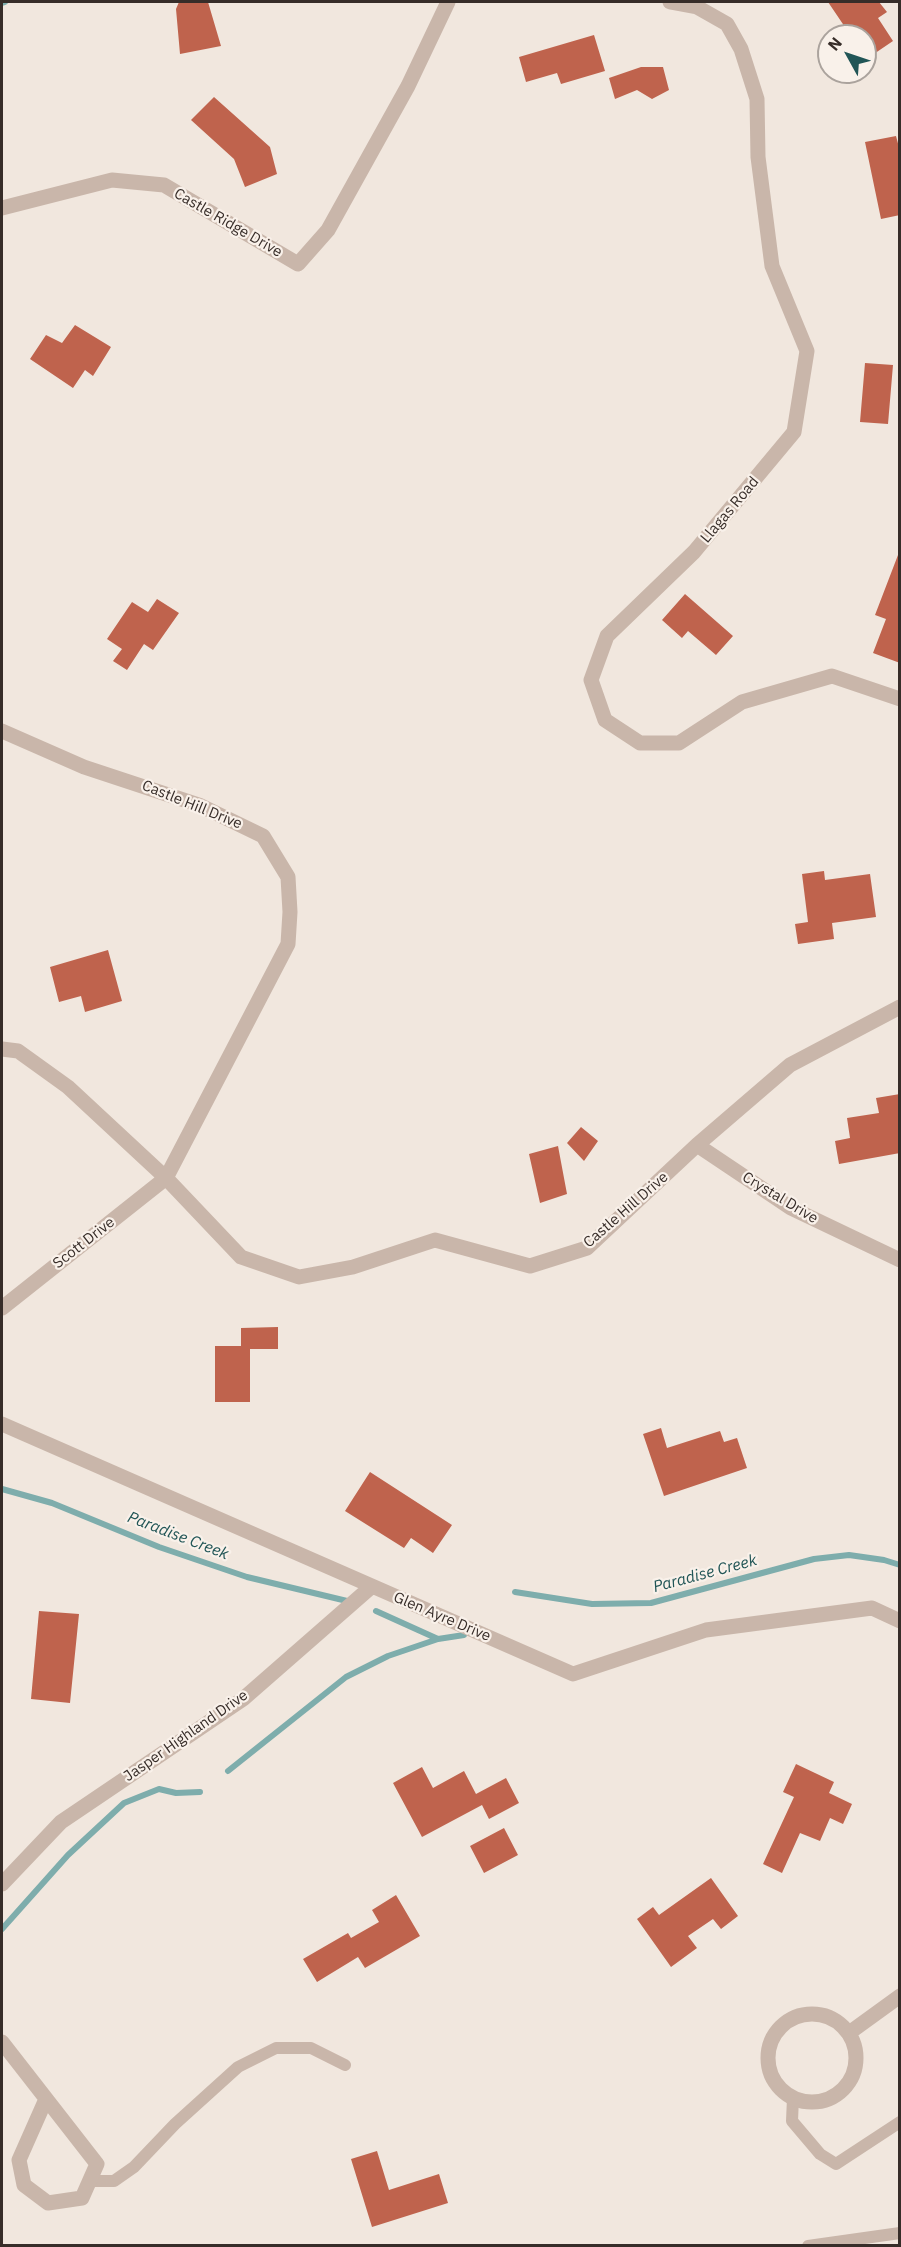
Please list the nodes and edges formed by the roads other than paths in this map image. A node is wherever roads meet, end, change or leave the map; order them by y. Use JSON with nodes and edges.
{"nodes":[{"id":1,"x":448,"y":2,"type":"edge"},
{"id":2,"x":670,"y":2,"type":"edge"},
{"id":3,"x":2,"y":208,"type":"edge"},
{"id":4,"x":900,"y":699,"type":"edge"},
{"id":5,"x":2,"y":731,"type":"edge"},
{"id":6,"x":900,"y":1007,"type":"edge"},
{"id":7,"x":2,"y":1049,"type":"edge"},
{"id":8,"x":697,"y":1145,"type":"junction"},
{"id":9,"x":166,"y":1178,"type":"junction"},
{"id":10,"x":900,"y":1260,"type":"edge"},
{"id":11,"x":2,"y":1308,"type":"edge"},
{"id":12,"x":2,"y":1424,"type":"edge"},
{"id":13,"x":371,"y":1587,"type":"junction"},
{"id":14,"x":900,"y":1622,"type":"edge"},
{"id":15,"x":2,"y":1884,"type":"edge"},
{"id":16,"x":900,"y":1996,"type":"edge"},
{"id":17,"x":849,"y":2033,"type":"junction"},
{"id":18,"x":2,"y":2042,"type":"edge"},
{"id":19,"x":345,"y":2065,"type":"dead end"},
{"id":20,"x":793,"y":2097,"type":"junction"},
{"id":21,"x":46,"y":2099,"type":"junction"},
{"id":22,"x":900,"y":2122,"type":"edge"},
{"id":23,"x":89,"y":2181,"type":"junction"},
{"id":24,"x":900,"y":2233,"type":"edge"},
{"id":25,"x":808,"y":2246,"type":"edge"}],
"edges":[{"from":1,"to":3,"type":"street","name":"Castle Ridge Drive"},
{"from":2,"to":4,"type":"street","name":"Llagas Road"},
{"from":5,"to":9,"type":"street","name":"Castle Hill Drive"},
{"from":6,"to":8,"type":"street","name":"Castle Hill Drive"},
{"from":7,"to":9,"type":"street","name":"Castle Hill Drive"},
{"from":8,"to":9,"type":"street","name":"Castle Hill Drive"},
{"from":8,"to":10,"type":"street","name":"Crystal Drive"},
{"from":9,"to":11,"type":"street","name":"Scott Drive"},
{"from":12,"to":13,"type":"street","name":"Glen Ayre Drive"},
{"from":13,"to":14,"type":"street","name":"Glen Ayre Drive"},
{"from":13,"to":15,"type":"street","name":"Jasper Highland Drive"},
{"from":16,"to":17,"type":"street"},
{"from":17,"to":20,"type":"street"},
{"from":17,"to":20,"type":"street"},
{"from":18,"to":21,"type":"street"},
{"from":19,"to":23,"type":"lane"},
{"from":20,"to":22,"type":"lane"},
{"from":21,"to":23,"type":"street"},
{"from":21,"to":23,"type":"street"},
{"from":24,"to":25,"type":"lane"}]}
